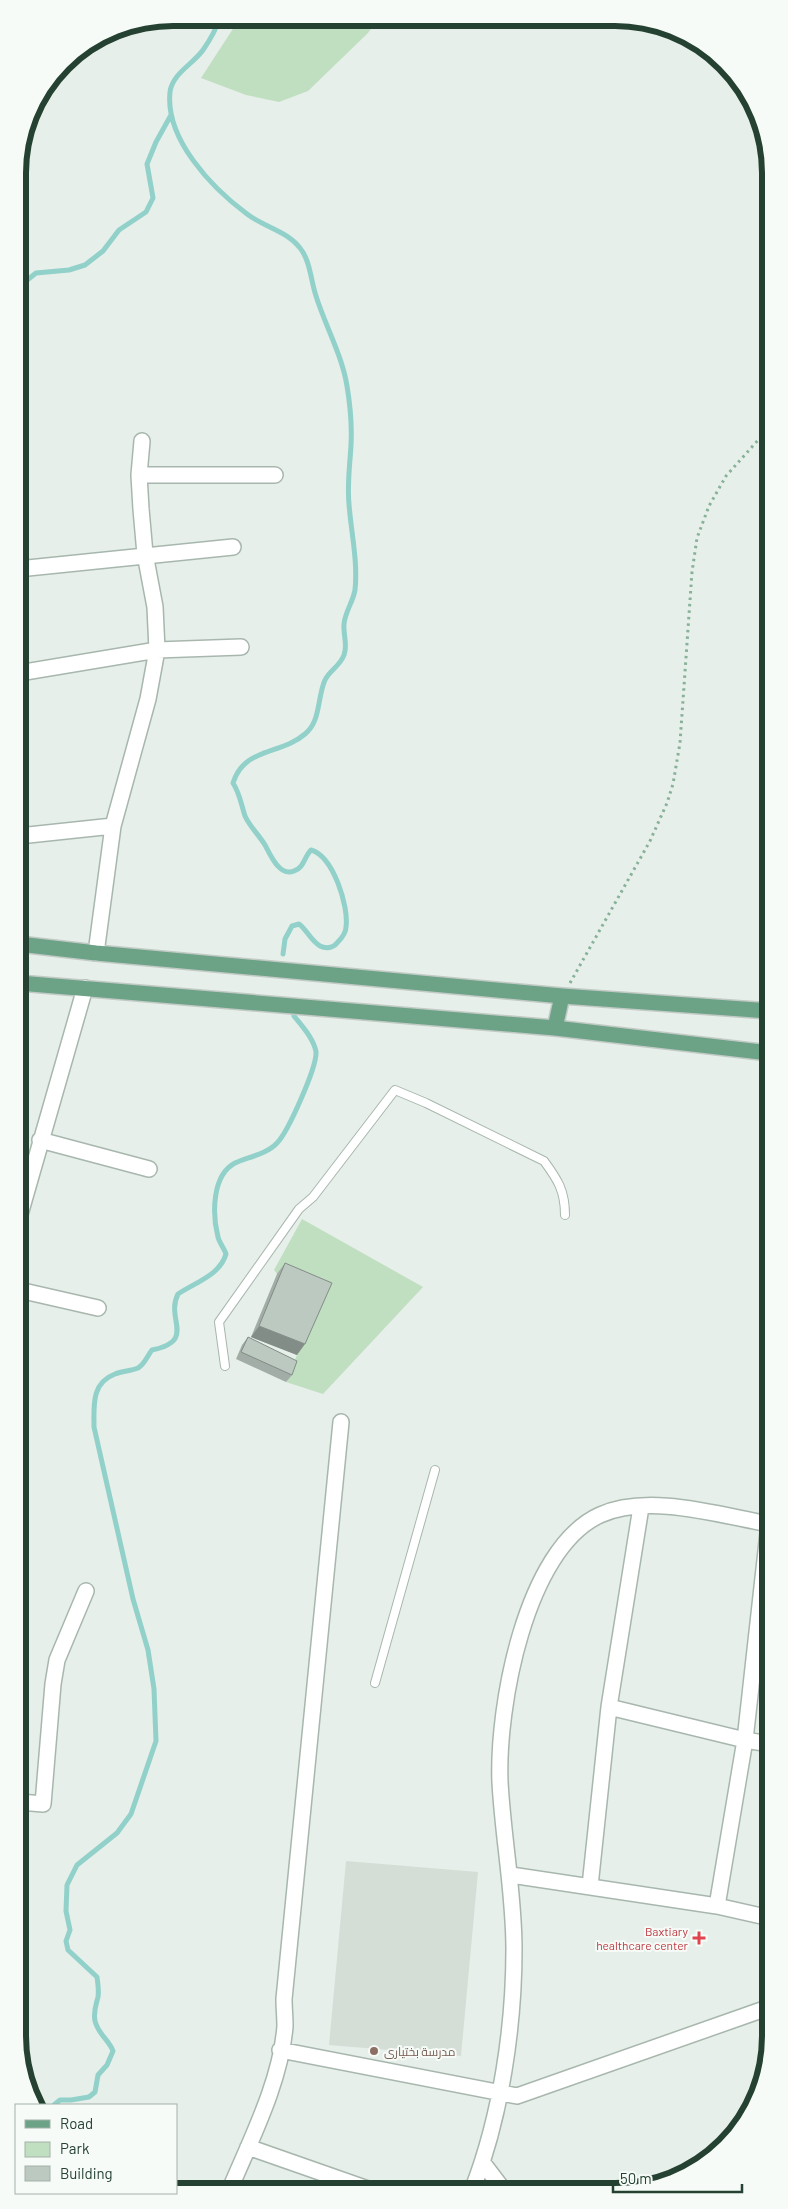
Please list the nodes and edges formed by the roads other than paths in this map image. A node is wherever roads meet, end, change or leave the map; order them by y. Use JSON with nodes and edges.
{"nodes":[{"id":1,"x":142,"y":441,"type":"dead end"},
{"id":2,"x":140,"y":475,"type":"junction"},
{"id":3,"x":275,"y":475,"type":"dead end"},
{"id":4,"x":233,"y":547,"type":"dead end"},
{"id":5,"x":145,"y":554,"type":"junction"},
{"id":6,"x":27,"y":568,"type":"edge"},
{"id":7,"x":241,"y":646,"type":"dead end"},
{"id":8,"x":157,"y":650,"type":"junction"},
{"id":9,"x":27,"y":672,"type":"edge"},
{"id":10,"x":113,"y":826,"type":"junction"},
{"id":11,"x":27,"y":835,"type":"edge"},
{"id":12,"x":27,"y":945,"type":"edge"},
{"id":13,"x":96,"y":953,"type":"junction"},
{"id":14,"x":27,"y":984,"type":"edge"},
{"id":15,"x":85,"y":988,"type":"junction"},
{"id":16,"x":562,"y":996,"type":"junction"},
{"id":17,"x":762,"y":1009,"type":"edge"},
{"id":18,"x":555,"y":1028,"type":"junction"},
{"id":19,"x":762,"y":1052,"type":"edge"},
{"id":20,"x":40,"y":1140,"type":"junction"},
{"id":21,"x":149,"y":1169,"type":"dead end"},
{"id":22,"x":26,"y":1190,"type":"edge"},
{"id":23,"x":565,"y":1215,"type":"dead end"},
{"id":24,"x":26,"y":1291,"type":"edge"},
{"id":25,"x":98,"y":1308,"type":"dead end"},
{"id":26,"x":225,"y":1366,"type":"dead end"},
{"id":27,"x":341,"y":1422,"type":"dead end"},
{"id":28,"x":435,"y":1470,"type":"dead end"},
{"id":29,"x":641,"y":1506,"type":"junction"},
{"id":30,"x":761,"y":1523,"type":"edge"},
{"id":31,"x":86,"y":1591,"type":"dead end"},
{"id":32,"x":761,"y":1594,"type":"edge"},
{"id":33,"x":375,"y":1683,"type":"dead end"},
{"id":34,"x":610,"y":1707,"type":"junction"},
{"id":35,"x":745,"y":1740,"type":"junction"},
{"id":36,"x":761,"y":1743,"type":"edge"},
{"id":37,"x":26,"y":1803,"type":"edge"},
{"id":38,"x":511,"y":1875,"type":"junction"},
{"id":39,"x":590,"y":1886,"type":"junction"},
{"id":40,"x":717,"y":1906,"type":"junction"},
{"id":41,"x":761,"y":1916,"type":"edge"},
{"id":42,"x":761,"y":2010,"type":"edge"},
{"id":43,"x":280,"y":2050,"type":"junction"},
{"id":44,"x":498,"y":2094,"type":"junction"},
{"id":45,"x":248,"y":2147,"type":"junction"},
{"id":46,"x":483,"y":2163,"type":"junction"},
{"id":47,"x":232,"y":2183,"type":"edge"},
{"id":48,"x":353,"y":2183,"type":"edge"},
{"id":49,"x":476,"y":2183,"type":"edge"},
{"id":50,"x":498,"y":2183,"type":"edge"}],
"edges":[{"from":1,"to":2,"type":"street"},
{"from":2,"to":3,"type":"street"},
{"from":2,"to":5,"type":"street"},
{"from":4,"to":5,"type":"street"},
{"from":5,"to":6,"type":"street"},
{"from":5,"to":8,"type":"street"},
{"from":7,"to":8,"type":"street"},
{"from":8,"to":9,"type":"street"},
{"from":8,"to":10,"type":"street"},
{"from":10,"to":11,"type":"street"},
{"from":10,"to":13,"type":"street"},
{"from":12,"to":13,"type":"main road"},
{"from":13,"to":16,"type":"main road"},
{"from":14,"to":15,"type":"main road"},
{"from":15,"to":18,"type":"main road"},
{"from":15,"to":20,"type":"street"},
{"from":16,"to":17,"type":"main road"},
{"from":16,"to":18,"type":"main road"},
{"from":18,"to":19,"type":"main road"},
{"from":20,"to":21,"type":"street"},
{"from":20,"to":22,"type":"street"},
{"from":23,"to":26,"type":"lane"},
{"from":24,"to":25,"type":"street"},
{"from":27,"to":43,"type":"street"},
{"from":28,"to":33,"type":"lane"},
{"from":29,"to":30,"type":"street"},
{"from":29,"to":34,"type":"street"},
{"from":29,"to":38,"type":"street"},
{"from":31,"to":37,"type":"street"},
{"from":32,"to":35,"type":"street"},
{"from":34,"to":35,"type":"street"},
{"from":34,"to":39,"type":"street"},
{"from":35,"to":36,"type":"street"},
{"from":35,"to":40,"type":"street"},
{"from":38,"to":39,"type":"street"},
{"from":38,"to":44,"type":"street"},
{"from":39,"to":40,"type":"street"},
{"from":40,"to":41,"type":"street"},
{"from":42,"to":44,"type":"street"},
{"from":43,"to":44,"type":"street"},
{"from":43,"to":45,"type":"street"},
{"from":44,"to":46,"type":"street"},
{"from":45,"to":47,"type":"street"},
{"from":45,"to":48,"type":"street"},
{"from":46,"to":49,"type":"street"},
{"from":46,"to":50,"type":"street"}]}
